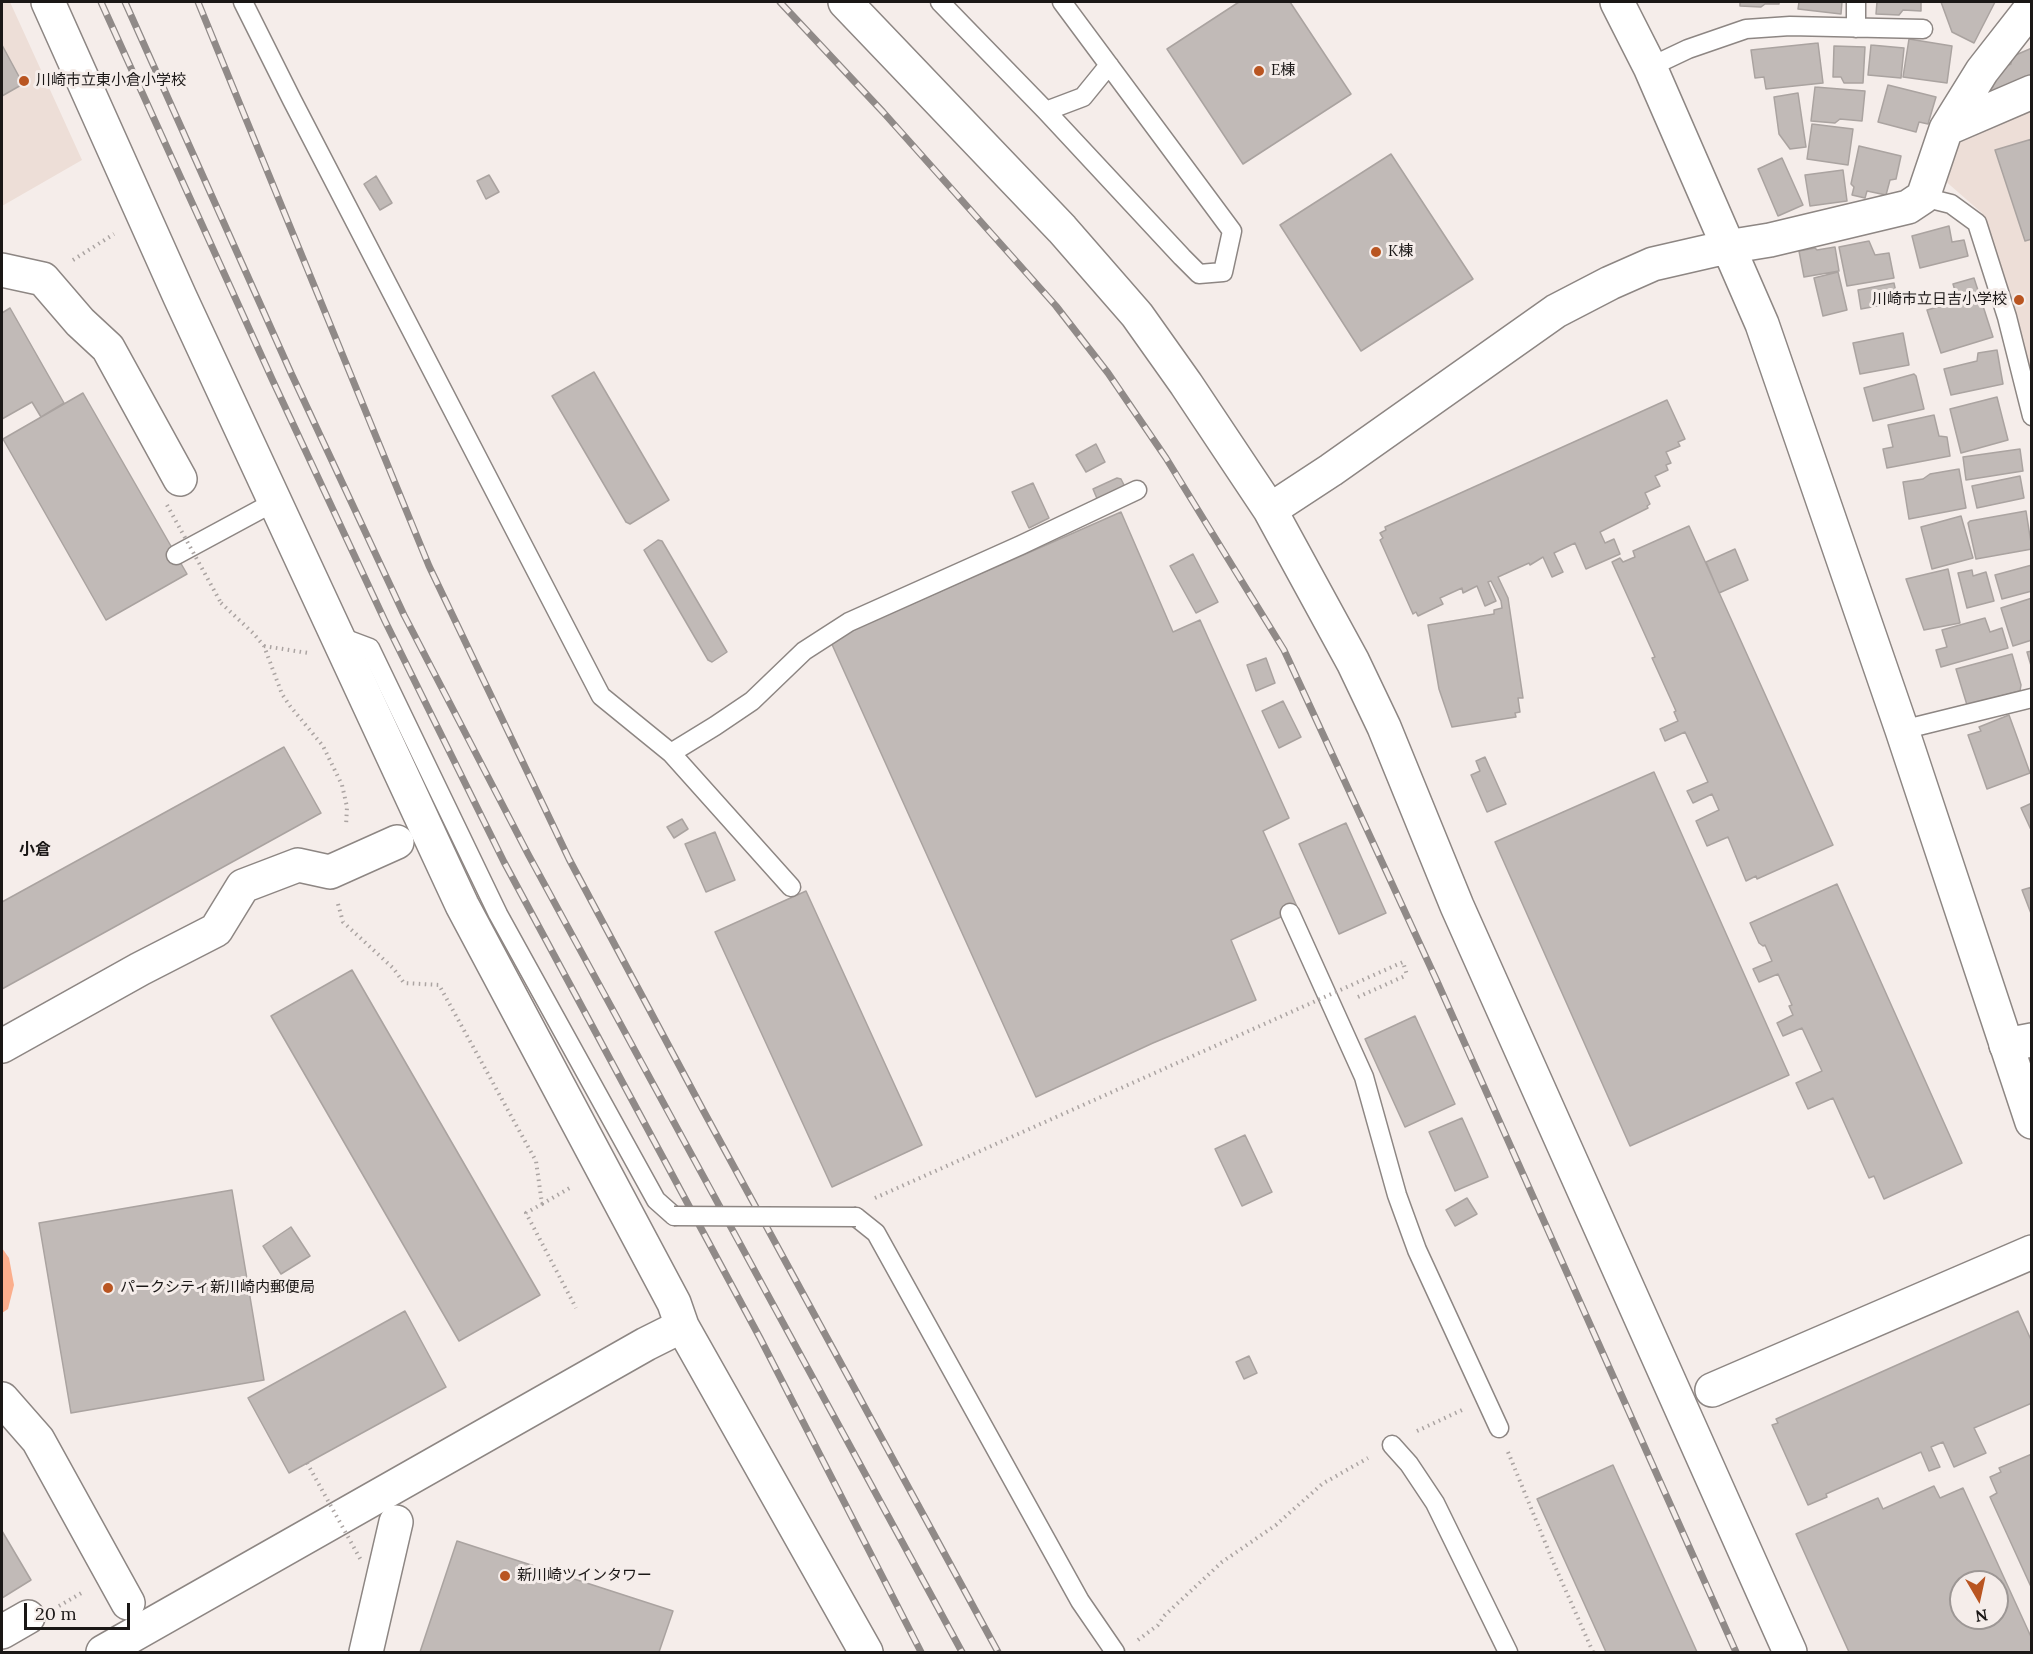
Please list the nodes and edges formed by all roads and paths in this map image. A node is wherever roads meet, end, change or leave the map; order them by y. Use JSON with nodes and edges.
{"nodes":[{"id":1,"x":48,"y":2,"type":"edge"},
{"id":2,"x":243,"y":2,"type":"edge"},
{"id":3,"x":845,"y":2,"type":"edge"},
{"id":4,"x":940,"y":2,"type":"edge"},
{"id":5,"x":1062,"y":2,"type":"edge"},
{"id":6,"x":1617,"y":2,"type":"edge"},
{"id":7,"x":1856,"y":2,"type":"edge"},
{"id":8,"x":2031,"y":7,"type":"edge"},
{"id":9,"x":1856,"y":28,"type":"junction"},
{"id":10,"x":1923,"y":29,"type":"dead end"},
{"id":11,"x":1109,"y":65,"type":"junction"},
{"id":12,"x":1650,"y":67,"type":"junction"},
{"id":13,"x":2031,"y":92,"type":"edge"},
{"id":14,"x":1046,"y":111,"type":"junction"},
{"id":15,"x":1946,"y":129,"type":"junction"},
{"id":16,"x":1923,"y":197,"type":"junction"},
{"id":17,"x":120,"y":230,"type":"dead end"},
{"id":18,"x":1727,"y":247,"type":"junction"},
{"id":19,"x":2,"y":270,"type":"edge"},
{"id":20,"x":43,"y":279,"type":"junction"},
{"id":21,"x":2031,"y":416,"type":"edge"},
{"id":22,"x":1137,"y":490,"type":"dead end"},
{"id":23,"x":173,"y":492,"type":"joint"},
{"id":24,"x":276,"y":501,"type":"junction"},
{"id":25,"x":1270,"y":510,"type":"junction"},
{"id":26,"x":176,"y":555,"type":"dead end"},
{"id":27,"x":325,"y":645,"type":"junction"},
{"id":28,"x":264,"y":646,"type":"junction"},
{"id":29,"x":2031,"y":698,"type":"edge"},
{"id":30,"x":1902,"y":729,"type":"junction"},
{"id":31,"x":671,"y":753,"type":"junction"},
{"id":32,"x":397,"y":842,"type":"dead end"},
{"id":33,"x":336,"y":869,"type":"junction"},
{"id":34,"x":791,"y":887,"type":"dead end"},
{"id":35,"x":1290,"y":913,"type":"dead end"},
{"id":36,"x":1349,"y":1001,"type":"dead end"},
{"id":37,"x":2018,"y":1042,"type":"edge"},
{"id":38,"x":2,"y":1046,"type":"edge"},
{"id":39,"x":2031,"y":1122,"type":"edge"},
{"id":40,"x":579,"y":1183,"type":"dead end"},
{"id":41,"x":542,"y":1204,"type":"junction"},
{"id":42,"x":856,"y":1217,"type":"junction"},
{"id":43,"x":2031,"y":1252,"type":"edge"},
{"id":44,"x":576,"y":1308,"type":"dead end"},
{"id":45,"x":682,"y":1326,"type":"junction"},
{"id":46,"x":1712,"y":1390,"type":"dead end"},
{"id":47,"x":2,"y":1399,"type":"edge"},
{"id":48,"x":1499,"y":1428,"type":"junction"},
{"id":49,"x":1392,"y":1445,"type":"junction"},
{"id":50,"x":307,"y":1463,"type":"dead end"},
{"id":51,"x":396,"y":1522,"type":"dead end"},
{"id":52,"x":362,"y":1562,"type":"dead end"},
{"id":53,"x":112,"y":1575,"type":"junction"},
{"id":54,"x":128,"y":1603,"type":"dead end"},
{"id":55,"x":15,"y":1625,"type":"edge"},
{"id":56,"x":1133,"y":1643,"type":"dead end"},
{"id":57,"x":103,"y":1653,"type":"edge"},
{"id":58,"x":366,"y":1653,"type":"edge"},
{"id":59,"x":866,"y":1653,"type":"edge"},
{"id":60,"x":1115,"y":1653,"type":"edge"},
{"id":61,"x":1508,"y":1653,"type":"edge"},
{"id":62,"x":1593,"y":1653,"type":"edge"},
{"id":63,"x":1790,"y":1653,"type":"edge"}],
"edges":[{"from":1,"to":24,"type":"street"},
{"from":2,"to":31,"type":"lane"},
{"from":3,"to":25,"type":"street"},
{"from":4,"to":14,"type":"lane"},
{"from":5,"to":11,"type":"lane"},
{"from":6,"to":12,"type":"street"},
{"from":7,"to":9,"type":"lane"},
{"from":8,"to":15,"type":"street"},
{"from":9,"to":10,"type":"lane"},
{"from":9,"to":12,"type":"lane"},
{"from":11,"to":14,"type":"lane"},
{"from":11,"to":14,"type":"lane"},
{"from":12,"to":18,"type":"street"},
{"from":13,"to":15,"type":"street"},
{"from":15,"to":16,"type":"street"},
{"from":16,"to":18,"type":"street"},
{"from":16,"to":21,"type":"lane"},
{"from":17,"to":20,"type":"path"},
{"from":18,"to":25,"type":"street"},
{"from":18,"to":30,"type":"street"},
{"from":19,"to":20,"type":"street"},
{"from":20,"to":23,"type":"street"},
{"from":22,"to":31,"type":"lane"},
{"from":23,"to":28,"type":"path","bridge":true},
{"from":24,"to":26,"type":"lane"},
{"from":24,"to":27,"type":"street"},
{"from":25,"to":63,"type":"street"},
{"from":27,"to":28,"type":"path"},
{"from":27,"to":42,"type":"lane","bridge":true},
{"from":27,"to":45,"type":"street"},
{"from":28,"to":33,"type":"path"},
{"from":29,"to":30,"type":"lane"},
{"from":30,"to":37,"type":"street"},
{"from":31,"to":34,"type":"lane"},
{"from":32,"to":33,"type":"street"},
{"from":33,"to":38,"type":"street"},
{"from":33,"to":41,"type":"path"},
{"from":35,"to":48,"type":"lane"},
{"from":36,"to":42,"type":"path","bridge":true},
{"from":37,"to":39,"type":"street"},
{"from":40,"to":41,"type":"path"},
{"from":41,"to":44,"type":"path"},
{"from":42,"to":60,"type":"lane"},
{"from":43,"to":46,"type":"street"},
{"from":45,"to":57,"type":"street"},
{"from":45,"to":59,"type":"street"},
{"from":47,"to":53,"type":"street"},
{"from":48,"to":49,"type":"path"},
{"from":48,"to":62,"type":"path"},
{"from":49,"to":56,"type":"path"},
{"from":49,"to":61,"type":"lane"},
{"from":50,"to":52,"type":"path","bridge":true},
{"from":51,"to":58,"type":"street"},
{"from":53,"to":54,"type":"street"},
{"from":53,"to":55,"type":"path"}]}
